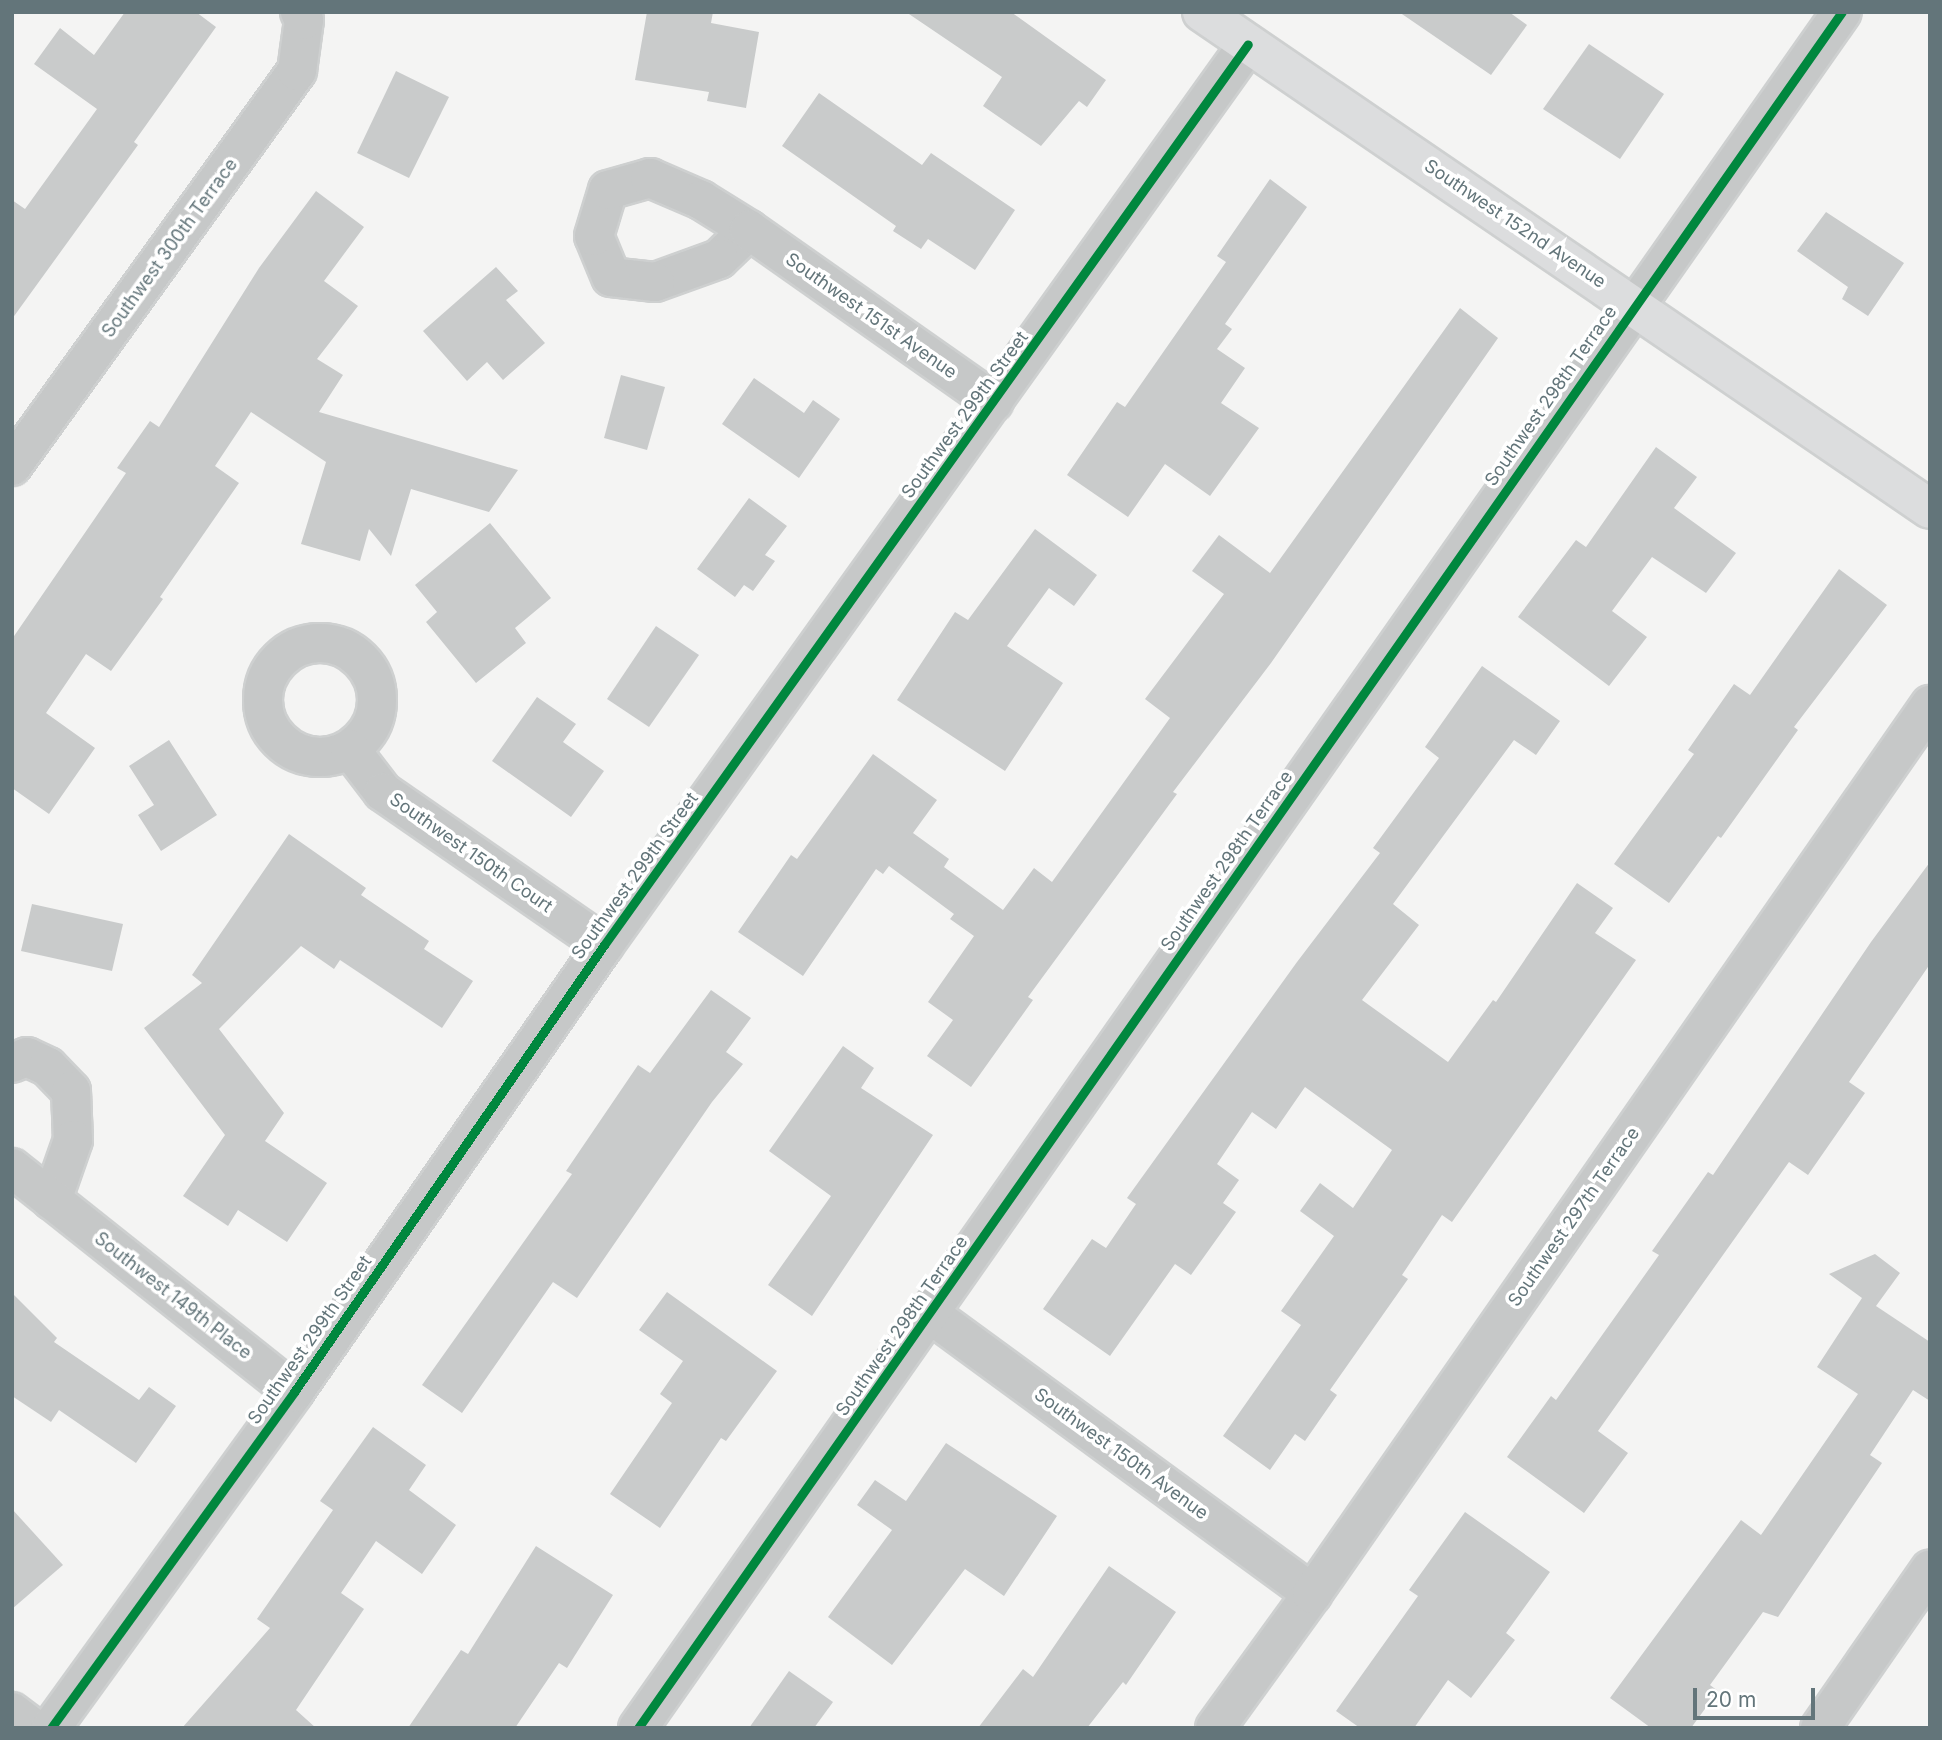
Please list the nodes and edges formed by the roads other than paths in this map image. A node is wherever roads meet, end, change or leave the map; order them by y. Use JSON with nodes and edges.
{"nodes":[{"id":1,"x":1202,"y":12,"type":"edge"},
{"id":2,"x":1842,"y":12,"type":"edge"},
{"id":3,"x":302,"y":16,"type":"edge"},
{"id":4,"x":1248,"y":44,"type":"junction"},
{"id":5,"x":749,"y":230,"type":"dead end"},
{"id":6,"x":1634,"y":305,"type":"junction"},
{"id":7,"x":994,"y":402,"type":"junction"},
{"id":8,"x":19,"y":442,"type":"edge"},
{"id":9,"x":1930,"y":509,"type":"edge"},
{"id":10,"x":1930,"y":705,"type":"edge"},
{"id":11,"x":350,"y":749,"type":"dead end"},
{"id":12,"x":604,"y":945,"type":"junction"},
{"id":13,"x":12,"y":1063,"type":"edge"},
{"id":14,"x":12,"y":1168,"type":"edge"},
{"id":15,"x":52,"y":1200,"type":"junction"},
{"id":16,"x":930,"y":1314,"type":"junction"},
{"id":17,"x":294,"y":1392,"type":"junction"},
{"id":18,"x":1930,"y":1570,"type":"edge"},
{"id":19,"x":1312,"y":1594,"type":"junction"},
{"id":20,"x":12,"y":1712,"type":"edge"},
{"id":21,"x":33,"y":1728,"type":"edge"},
{"id":22,"x":51,"y":1728,"type":"edge"},
{"id":23,"x":638,"y":1728,"type":"edge"},
{"id":24,"x":1215,"y":1728,"type":"edge"},
{"id":25,"x":1820,"y":1728,"type":"edge"}],
"edges":[{"from":1,"to":4,"type":"street","name":"Southwest 152nd Avenue"},
{"from":2,"to":6,"type":"street","name":"Southwest 298th Terrace"},
{"from":3,"to":8,"type":"street","name":"Southwest 300th Terrace"},
{"from":4,"to":6,"type":"street","name":"Southwest 152nd Avenue"},
{"from":4,"to":7,"type":"street","name":"Southwest 299th Street"},
{"from":5,"to":7,"type":"street","name":"Southwest 151st Avenue"},
{"from":6,"to":9,"type":"street","name":"Southwest 152nd Avenue"},
{"from":6,"to":16,"type":"street","name":"Southwest 298th Terrace"},
{"from":7,"to":12,"type":"street","name":"Southwest 299th Street"},
{"from":10,"to":19,"type":"street","name":"Southwest 297th Terrace"},
{"from":11,"to":12,"type":"street","name":"Southwest 150th Court"},
{"from":12,"to":17,"type":"street","name":"Southwest 299th Street"},
{"from":13,"to":15,"type":"street"},
{"from":14,"to":15,"type":"street","name":"Southwest 149th Place"},
{"from":15,"to":17,"type":"street","name":"Southwest 149th Place"},
{"from":16,"to":19,"type":"street","name":"Southwest 150th Avenue"},
{"from":16,"to":23,"type":"street","name":"Southwest 298th Terrace"},
{"from":17,"to":22,"type":"street","name":"Southwest 299th Street"},
{"from":18,"to":25,"type":"street"},
{"from":19,"to":24,"type":"street","name":"Southwest 297th Terrace"},
{"from":20,"to":21,"type":"street"}]}
